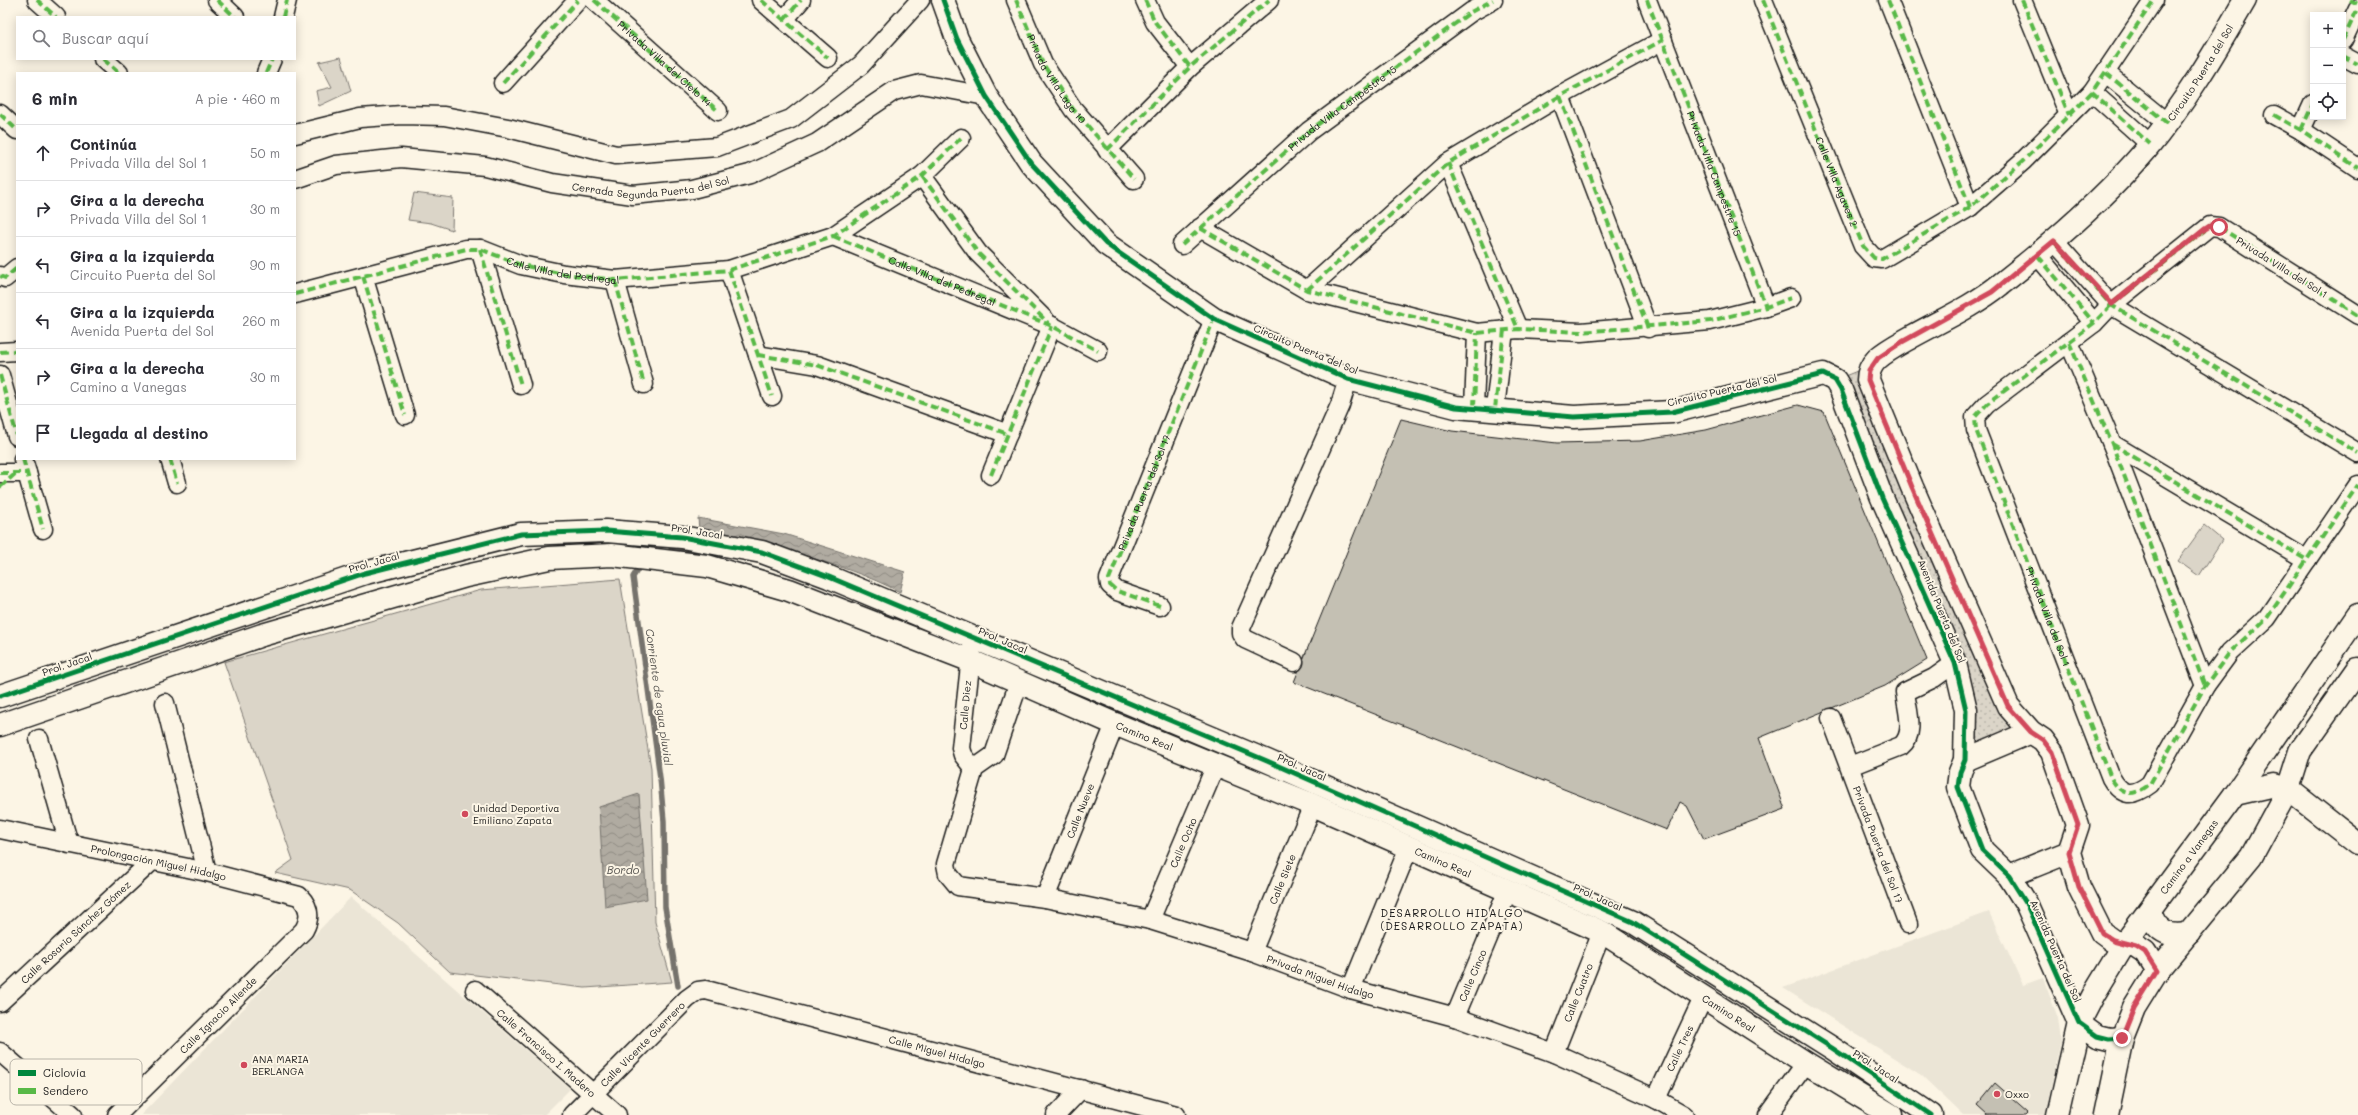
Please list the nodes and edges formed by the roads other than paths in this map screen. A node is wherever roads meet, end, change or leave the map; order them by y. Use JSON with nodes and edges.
{"nodes":[{"id":1,"x":37,"y":0,"type":"edge"},
{"id":2,"x":217,"y":0,"type":"edge"},
{"id":3,"x":287,"y":0,"type":"edge"},
{"id":4,"x":578,"y":0,"type":"edge"},
{"id":5,"x":594,"y":0,"type":"edge"},
{"id":6,"x":761,"y":0,"type":"edge"},
{"id":7,"x":801,"y":0,"type":"edge"},
{"id":8,"x":920,"y":0,"type":"edge"},
{"id":9,"x":943,"y":0,"type":"edge"},
{"id":10,"x":1016,"y":0,"type":"edge"},
{"id":11,"x":1145,"y":0,"type":"edge"},
{"id":12,"x":1269,"y":0,"type":"edge"},
{"id":13,"x":1493,"y":0,"type":"edge"},
{"id":14,"x":1647,"y":0,"type":"edge"},
{"id":15,"x":1763,"y":0,"type":"edge"},
{"id":16,"x":1888,"y":0,"type":"edge"},
{"id":17,"x":2022,"y":0,"type":"edge"},
{"id":18,"x":2154,"y":0,"type":"edge"},
{"id":19,"x":2245,"y":0,"type":"edge"},
{"id":20,"x":2350,"y":0,"type":"edge"},
{"id":21,"x":2358,"y":4,"type":"edge"},
{"id":22,"x":2358,"y":8,"type":"edge"},
{"id":23,"x":55,"y":16,"type":"edge"},
{"id":24,"x":234,"y":16,"type":"edge"},
{"id":25,"x":283,"y":16,"type":"edge"},
{"id":26,"x":784,"y":20,"type":"junction"},
{"id":27,"x":2346,"y":34,"type":"edge"},
{"id":28,"x":1663,"y":40,"type":"junction"},
{"id":29,"x":828,"y":58,"type":"dead end"},
{"id":30,"x":2346,"y":58,"type":"edge"},
{"id":31,"x":104,"y":60,"type":"edge"},
{"id":32,"x":272,"y":60,"type":"edge"},
{"id":33,"x":2358,"y":64,"type":"edge"},
{"id":34,"x":1190,"y":67,"type":"junction"},
{"id":35,"x":118,"y":72,"type":"edge"},
{"id":36,"x":266,"y":72,"type":"edge"},
{"id":37,"x":2106,"y":73,"type":"junction"},
{"id":38,"x":502,"y":83,"type":"dead end"},
{"id":39,"x":2092,"y":92,"type":"junction"},
{"id":40,"x":986,"y":96,"type":"junction"},
{"id":41,"x":1560,"y":96,"type":"junction"},
{"id":42,"x":2310,"y":110,"type":"edge"},
{"id":43,"x":718,"y":111,"type":"dead end"},
{"id":44,"x":0,"y":114,"type":"edge"},
{"id":45,"x":2068,"y":115,"type":"junction"},
{"id":46,"x":2274,"y":115,"type":"dead end"},
{"id":47,"x":2166,"y":123,"type":"junction"},
{"id":48,"x":16,"y":129,"type":"edge"},
{"id":49,"x":2301,"y":130,"type":"junction"},
{"id":50,"x":296,"y":134,"type":"edge"},
{"id":51,"x":961,"y":138,"type":"dead end"},
{"id":52,"x":2150,"y":144,"type":"junction"},
{"id":53,"x":1107,"y":150,"type":"junction"},
{"id":54,"x":1448,"y":163,"type":"junction"},
{"id":55,"x":2358,"y":168,"type":"edge"},
{"id":56,"x":922,"y":176,"type":"junction"},
{"id":57,"x":296,"y":179,"type":"edge"},
{"id":58,"x":1134,"y":179,"type":"dead end"},
{"id":59,"x":1970,"y":207,"type":"junction"},
{"id":60,"x":1200,"y":228,"type":"junction"},
{"id":61,"x":833,"y":236,"type":"junction"},
{"id":62,"x":1182,"y":245,"type":"dead end"},
{"id":63,"x":2060,"y":247,"type":"junction"},
{"id":64,"x":480,"y":249,"type":"junction"},
{"id":65,"x":2043,"y":263,"type":"junction"},
{"id":66,"x":16,"y":269,"type":"edge"},
{"id":67,"x":729,"y":270,"type":"junction"},
{"id":68,"x":0,"y":276,"type":"edge"},
{"id":69,"x":363,"y":276,"type":"junction"},
{"id":70,"x":615,"y":280,"type":"junction"},
{"id":71,"x":1307,"y":290,"type":"junction"},
{"id":72,"x":296,"y":294,"type":"edge"},
{"id":73,"x":1791,"y":298,"type":"dead end"},
{"id":74,"x":2112,"y":304,"type":"junction"},
{"id":75,"x":1766,"y":307,"type":"junction"},
{"id":76,"x":2358,"y":315,"type":"edge"},
{"id":77,"x":1214,"y":319,"type":"junction"},
{"id":78,"x":2094,"y":323,"type":"junction"},
{"id":79,"x":1052,"y":326,"type":"junction"},
{"id":80,"x":1648,"y":328,"type":"junction"},
{"id":81,"x":1511,"y":329,"type":"junction"},
{"id":82,"x":1477,"y":333,"type":"junction"},
{"id":83,"x":2069,"y":342,"type":"junction"},
{"id":84,"x":16,"y":350,"type":"edge"},
{"id":85,"x":1098,"y":350,"type":"dead end"},
{"id":86,"x":0,"y":352,"type":"edge"},
{"id":87,"x":758,"y":355,"type":"junction"},
{"id":88,"x":1872,"y":365,"type":"joint"},
{"id":89,"x":0,"y":375,"type":"edge"},
{"id":90,"x":1348,"y":379,"type":"junction"},
{"id":91,"x":1836,"y":380,"type":"joint"},
{"id":92,"x":644,"y":384,"type":"dead end"},
{"id":93,"x":521,"y":385,"type":"dead end"},
{"id":94,"x":772,"y":396,"type":"dead end"},
{"id":95,"x":1485,"y":399,"type":"junction"},
{"id":96,"x":405,"y":415,"type":"dead end"},
{"id":97,"x":16,"y":432,"type":"edge"},
{"id":98,"x":1008,"y":434,"type":"junction"},
{"id":99,"x":2112,"y":444,"type":"junction"},
{"id":100,"x":2358,"y":453,"type":"edge"},
{"id":101,"x":170,"y":460,"type":"edge"},
{"id":102,"x":16,"y":470,"type":"edge"},
{"id":103,"x":991,"y":475,"type":"dead end"},
{"id":104,"x":177,"y":483,"type":"dead end"},
{"id":105,"x":2358,"y":485,"type":"edge"},
{"id":106,"x":0,"y":487,"type":"edge"},
{"id":107,"x":1912,"y":487,"type":"junction"},
{"id":108,"x":1882,"y":498,"type":"junction"},
{"id":109,"x":44,"y":529,"type":"dead end"},
{"id":110,"x":2307,"y":560,"type":"junction"},
{"id":111,"x":1160,"y":606,"type":"dead end"},
{"id":112,"x":257,"y":611,"type":"junction"},
{"id":113,"x":2358,"y":615,"type":"edge"},
{"id":114,"x":262,"y":635,"type":"junction"},
{"id":115,"x":974,"y":637,"type":"junction"},
{"id":116,"x":969,"y":660,"type":"junction"},
{"id":117,"x":1294,"y":662,"type":"dead end"},
{"id":118,"x":1955,"y":663,"type":"junction"},
{"id":119,"x":2358,"y":669,"type":"edge"},
{"id":120,"x":1019,"y":682,"type":"junction"},
{"id":121,"x":2206,"y":686,"type":"junction"},
{"id":122,"x":0,"y":696,"type":"edge"},
{"id":123,"x":165,"y":703,"type":"dead end"},
{"id":124,"x":1831,"y":718,"type":"dead end"},
{"id":125,"x":1114,"y":724,"type":"junction"},
{"id":126,"x":0,"y":725,"type":"edge"},
{"id":127,"x":2031,"y":732,"type":"junction"},
{"id":128,"x":39,"y":739,"type":"dead end"},
{"id":129,"x":1965,"y":760,"type":"junction"},
{"id":130,"x":1216,"y":765,"type":"junction"},
{"id":131,"x":1850,"y":766,"type":"junction"},
{"id":132,"x":974,"y":769,"type":"junction"},
{"id":133,"x":2288,"y":789,"type":"junction"},
{"id":134,"x":2235,"y":794,"type":"junction"},
{"id":135,"x":1313,"y":805,"type":"junction"},
{"id":136,"x":0,"y":829,"type":"edge"},
{"id":137,"x":69,"y":844,"type":"junction"},
{"id":138,"x":2358,"y":844,"type":"edge"},
{"id":139,"x":1408,"y":847,"type":"junction"},
{"id":140,"x":2069,"y":852,"type":"junction"},
{"id":141,"x":151,"y":862,"type":"junction"},
{"id":142,"x":207,"y":872,"type":"junction"},
{"id":143,"x":2009,"y":876,"type":"junction"},
{"id":144,"x":1508,"y":890,"type":"junction"},
{"id":145,"x":1045,"y":898,"type":"junction"},
{"id":146,"x":309,"y":910,"type":"joint"},
{"id":147,"x":2150,"y":910,"type":"junction"},
{"id":148,"x":1150,"y":920,"type":"junction"},
{"id":149,"x":1908,"y":924,"type":"dead end"},
{"id":150,"x":1602,"y":932,"type":"junction"},
{"id":151,"x":2189,"y":933,"type":"junction"},
{"id":152,"x":2125,"y":942,"type":"junction"},
{"id":153,"x":1252,"y":952,"type":"junction"},
{"id":154,"x":2157,"y":971,"type":"junction"},
{"id":155,"x":1351,"y":989,"type":"junction"},
{"id":156,"x":475,"y":990,"type":"dead end"},
{"id":157,"x":698,"y":991,"type":"joint"},
{"id":158,"x":1704,"y":996,"type":"junction"},
{"id":159,"x":0,"y":1002,"type":"edge"},
{"id":160,"x":1455,"y":1017,"type":"junction"},
{"id":161,"x":2079,"y":1023,"type":"junction"},
{"id":162,"x":2122,"y":1038,"type":"junction"},
{"id":163,"x":0,"y":1052,"type":"edge"},
{"id":164,"x":1554,"y":1053,"type":"junction"},
{"id":165,"x":10,"y":1061,"type":"edge"},
{"id":166,"x":1806,"y":1063,"type":"junction"},
{"id":167,"x":1081,"y":1089,"type":"junction"},
{"id":168,"x":142,"y":1090,"type":"edge"},
{"id":169,"x":593,"y":1094,"type":"junction"},
{"id":170,"x":1656,"y":1099,"type":"junction"},
{"id":171,"x":61,"y":1105,"type":"edge"},
{"id":172,"x":127,"y":1105,"type":"edge"},
{"id":173,"x":1159,"y":1113,"type":"edge"},
{"id":174,"x":73,"y":1115,"type":"edge"},
{"id":175,"x":117,"y":1115,"type":"edge"},
{"id":176,"x":572,"y":1115,"type":"edge"},
{"id":177,"x":617,"y":1115,"type":"edge"},
{"id":178,"x":1056,"y":1115,"type":"edge"},
{"id":179,"x":1176,"y":1115,"type":"edge"},
{"id":180,"x":1684,"y":1115,"type":"edge"},
{"id":181,"x":1768,"y":1115,"type":"edge"},
{"id":182,"x":1891,"y":1115,"type":"edge"},
{"id":183,"x":1931,"y":1115,"type":"edge"},
{"id":184,"x":2058,"y":1115,"type":"edge"},
{"id":185,"x":2106,"y":1115,"type":"edge"}],
"edges":[{"from":1,"to":23,"type":"street"},
{"from":2,"to":24,"type":"street"},
{"from":3,"to":25,"type":"street"},
{"from":4,"to":38,"type":"street"},
{"from":5,"to":43,"type":"street","name":"Privada Villa del Cielo 14"},
{"from":6,"to":26,"type":"street"},
{"from":7,"to":26,"type":"street"},
{"from":8,"to":50,"type":"street"},
{"from":9,"to":40,"type":"street","name":"Circuito Puerta del Sol"},
{"from":10,"to":53,"type":"street","name":"Privada Villa Lago 10"},
{"from":11,"to":34,"type":"street"},
{"from":12,"to":34,"type":"street"},
{"from":13,"to":60,"type":"street","name":"Privada Villa Campestre 15"},
{"from":14,"to":28,"type":"street","name":"Privada Villa Campestre 15"},
{"from":15,"to":59,"type":"street","name":"Calle Villa Agaves 2"},
{"from":16,"to":59,"type":"street"},
{"from":17,"to":45,"type":"street"},
{"from":18,"to":37,"type":"street","name":"Calle Villa Agaves 2"},
{"from":19,"to":47,"type":"street","name":"Circuito Puerta del Sol"},
{"from":20,"to":21,"type":"street"},
{"from":22,"to":27,"type":"street"},
{"from":26,"to":29,"type":"street"},
{"from":28,"to":41,"type":"street"},
{"from":28,"to":75,"type":"street","name":"Privada Villa Campestre 15"},
{"from":30,"to":33,"type":"street"},
{"from":31,"to":35,"type":"street"},
{"from":32,"to":36,"type":"street"},
{"from":34,"to":53,"type":"street"},
{"from":37,"to":39,"type":"street","name":"Calle Villa Agaves 2"},
{"from":37,"to":47,"type":"street","name":"Circuito Puerta del Sol"},
{"from":39,"to":45,"type":"street","name":"Calle Villa Agaves 2"},
{"from":39,"to":52,"type":"street"},
{"from":40,"to":57,"type":"street","name":"Cerrada Segunda Puerta del Sol"},
{"from":40,"to":77,"type":"street","name":"Circuito Puerta del Sol"},
{"from":41,"to":54,"type":"street"},
{"from":41,"to":80,"type":"street"},
{"from":42,"to":49,"type":"street"},
{"from":44,"to":48,"type":"street"},
{"from":45,"to":59,"type":"street","name":"Calle Villa Agaves 2"},
{"from":46,"to":49,"type":"street"},
{"from":47,"to":52,"type":"street","name":"Circuito Puerta del Sol"},
{"from":49,"to":55,"type":"street"},
{"from":51,"to":56,"type":"street","name":"Calle Villa del Pedregal"},
{"from":52,"to":63,"type":"street","name":"Circuito Puerta del Sol"},
{"from":53,"to":58,"type":"street","name":"Privada Villa Lago 10"},
{"from":54,"to":71,"type":"street"},
{"from":54,"to":81,"type":"street"},
{"from":56,"to":61,"type":"street","name":"Calle Villa del Pedregal"},
{"from":56,"to":79,"type":"street","name":"Calle Villa del Pedregal"},
{"from":60,"to":62,"type":"street","name":"Privada Villa Campestre 15"},
{"from":60,"to":71,"type":"street"},
{"from":61,"to":67,"type":"street","name":"Calle Villa del Pedregal"},
{"from":61,"to":79,"type":"street","name":"Calle Villa del Pedregal"},
{"from":63,"to":65,"type":"street","name":"Circuito Puerta del Sol"},
{"from":63,"to":74,"type":"street"},
{"from":64,"to":69,"type":"street","name":"Calle Villa del Pedregal"},
{"from":64,"to":70,"type":"street","name":"Calle Villa del Pedregal"},
{"from":64,"to":93,"type":"street"},
{"from":65,"to":78,"type":"street"},
{"from":65,"to":88,"type":"street","name":"Circuito Puerta del Sol"},
{"from":66,"to":68,"type":"street"},
{"from":67,"to":70,"type":"street","name":"Calle Villa del Pedregal"},
{"from":67,"to":87,"type":"street"},
{"from":69,"to":72,"type":"street","name":"Calle Villa del Pedregal"},
{"from":69,"to":96,"type":"street"},
{"from":70,"to":92,"type":"street"},
{"from":71,"to":82,"type":"street"},
{"from":73,"to":75,"type":"street"},
{"from":74,"to":76,"type":"street","name":"Privada Villa del Sol 1"},
{"from":74,"to":78,"type":"street","name":"Privada Villa del Sol 1"},
{"from":74,"to":100,"type":"street"},
{"from":75,"to":80,"type":"street"},
{"from":77,"to":90,"type":"street","name":"Circuito Puerta del Sol"},
{"from":77,"to":111,"type":"street","name":"Privada Puerta del Sol 17"},
{"from":78,"to":83,"type":"street","name":"Privada Villa del Sol 1"},
{"from":79,"to":85,"type":"street","name":"Calle Villa del Pedregal"},
{"from":79,"to":98,"type":"street"},
{"from":80,"to":81,"type":"street"},
{"from":81,"to":82,"type":"street"},
{"from":81,"to":95,"type":"street"},
{"from":82,"to":95,"type":"street"},
{"from":83,"to":99,"type":"street"},
{"from":83,"to":121,"type":"street","name":"Privada Villa del Sol 1"},
{"from":84,"to":86,"type":"street"},
{"from":87,"to":94,"type":"street"},
{"from":87,"to":98,"type":"street"},
{"from":88,"to":107,"type":"street","name":"Avenida Puerta del Sol"},
{"from":89,"to":97,"type":"street"},
{"from":90,"to":95,"type":"street","name":"Circuito Puerta del Sol"},
{"from":90,"to":117,"type":"street"},
{"from":91,"to":95,"type":"street","name":"Circuito Puerta del Sol"},
{"from":91,"to":108,"type":"street","name":"Avenida Puerta del Sol"},
{"from":98,"to":103,"type":"street"},
{"from":99,"to":110,"type":"street"},
{"from":99,"to":121,"type":"street"},
{"from":101,"to":104,"type":"street"},
{"from":102,"to":106,"type":"street"},
{"from":102,"to":109,"type":"street"},
{"from":105,"to":110,"type":"street","name":"Privada Villa del Sol 1"},
{"from":107,"to":108,"type":"street"},
{"from":107,"to":127,"type":"street","name":"Avenida Puerta del Sol"},
{"from":108,"to":118,"type":"street","name":"Avenida Puerta del Sol"},
{"from":110,"to":121,"type":"street","name":"Privada Villa del Sol 1"},
{"from":112,"to":114,"type":"street"},
{"from":112,"to":115,"type":"street","name":"Prol. Jacal"},
{"from":112,"to":122,"type":"street","name":"Prol. Jacal"},
{"from":113,"to":134,"type":"street","name":"Camino a Vanegas"},
{"from":114,"to":116,"type":"street"},
{"from":114,"to":126,"type":"street"},
{"from":115,"to":116,"type":"street","name":"Calle Diez"},
{"from":115,"to":183,"type":"street","name":"Prol. Jacal"},
{"from":116,"to":120,"type":"street","name":"Camino Real"},
{"from":116,"to":132,"type":"street","name":"Calle Diez"},
{"from":118,"to":129,"type":"street","name":"Avenida Puerta del Sol"},
{"from":118,"to":131,"type":"street"},
{"from":119,"to":133,"type":"street"},
{"from":120,"to":125,"type":"street","name":"Camino Real"},
{"from":120,"to":132,"type":"street"},
{"from":123,"to":142,"type":"street"},
{"from":124,"to":131,"type":"street","name":"Privada Puerta del Sol 17"},
{"from":125,"to":130,"type":"street","name":"Camino Real"},
{"from":125,"to":145,"type":"street","name":"Calle Nueve"},
{"from":127,"to":129,"type":"street"},
{"from":127,"to":140,"type":"street","name":"Avenida Puerta del Sol"},
{"from":128,"to":137,"type":"street"},
{"from":129,"to":143,"type":"street","name":"Avenida Puerta del Sol"},
{"from":130,"to":135,"type":"street","name":"Camino Real"},
{"from":130,"to":148,"type":"street","name":"Calle Ocho"},
{"from":131,"to":149,"type":"street","name":"Privada Puerta del Sol 17"},
{"from":132,"to":145,"type":"street","name":"Privada Miguel Hidalgo"},
{"from":133,"to":134,"type":"street"},
{"from":133,"to":138,"type":"street"},
{"from":133,"to":151,"type":"street"},
{"from":134,"to":147,"type":"street","name":"Camino a Vanegas"},
{"from":135,"to":139,"type":"street","name":"Camino Real"},
{"from":135,"to":153,"type":"street","name":"Calle Siete"},
{"from":136,"to":137,"type":"street","name":"Prolongación Miguel Hidalgo"},
{"from":137,"to":141,"type":"street","name":"Prolongación Miguel Hidalgo"},
{"from":139,"to":144,"type":"street","name":"Camino Real"},
{"from":139,"to":155,"type":"street"},
{"from":140,"to":143,"type":"street"},
{"from":140,"to":152,"type":"street"},
{"from":141,"to":142,"type":"street","name":"Prolongación Miguel Hidalgo"},
{"from":141,"to":159,"type":"street","name":"Calle Rosario Sánchez Gómez"},
{"from":142,"to":146,"type":"street","name":"Prolongación Miguel Hidalgo"},
{"from":143,"to":161,"type":"street","name":"Avenida Puerta del Sol"},
{"from":144,"to":150,"type":"street","name":"Camino Real"},
{"from":144,"to":160,"type":"street","name":"Calle Cinco"},
{"from":145,"to":148,"type":"street","name":"Privada Miguel Hidalgo"},
{"from":146,"to":168,"type":"street","name":"Calle Ignacio Allende"},
{"from":147,"to":151,"type":"street"},
{"from":147,"to":152,"type":"street","name":"Camino a Vanegas"},
{"from":148,"to":153,"type":"street","name":"Privada Miguel Hidalgo"},
{"from":150,"to":158,"type":"street","name":"Camino Real"},
{"from":150,"to":164,"type":"street","name":"Calle Cuatro"},
{"from":151,"to":154,"type":"street"},
{"from":152,"to":154,"type":"street"},
{"from":152,"to":161,"type":"street","name":"Camino a Vanegas"},
{"from":153,"to":155,"type":"street","name":"Privada Miguel Hidalgo"},
{"from":154,"to":162,"type":"street"},
{"from":155,"to":160,"type":"street","name":"Privada Miguel Hidalgo"},
{"from":156,"to":169,"type":"street","name":"Calle Francisco I. Madero"},
{"from":157,"to":167,"type":"street","name":"Calle Miguel Hidalgo"},
{"from":157,"to":169,"type":"street","name":"Calle Vicente Guerrero"},
{"from":158,"to":166,"type":"street","name":"Camino Real"},
{"from":158,"to":170,"type":"street","name":"Calle Tres"},
{"from":160,"to":164,"type":"street","name":"Privada Miguel Hidalgo"},
{"from":161,"to":162,"type":"street"},
{"from":161,"to":184,"type":"street","name":"Camino a Vanegas"},
{"from":162,"to":185,"type":"street"},
{"from":163,"to":165,"type":"street"},
{"from":164,"to":170,"type":"street","name":"Privada Miguel Hidalgo"},
{"from":166,"to":181,"type":"street"},
{"from":166,"to":182,"type":"street","name":"Camino Real"},
{"from":167,"to":173,"type":"street","name":"Calle Miguel Hidalgo"},
{"from":167,"to":178,"type":"street"},
{"from":169,"to":176,"type":"street","name":"Calle Vicente Guerrero"},
{"from":169,"to":177,"type":"street","name":"Calle Francisco I. Madero"},
{"from":170,"to":180,"type":"street","name":"Privada Miguel Hidalgo"},
{"from":171,"to":174,"type":"street"},
{"from":172,"to":175,"type":"street","name":"Calle Ignacio Allende"},
{"from":173,"to":179,"type":"street","name":"Calle Miguel Hidalgo"}]}
